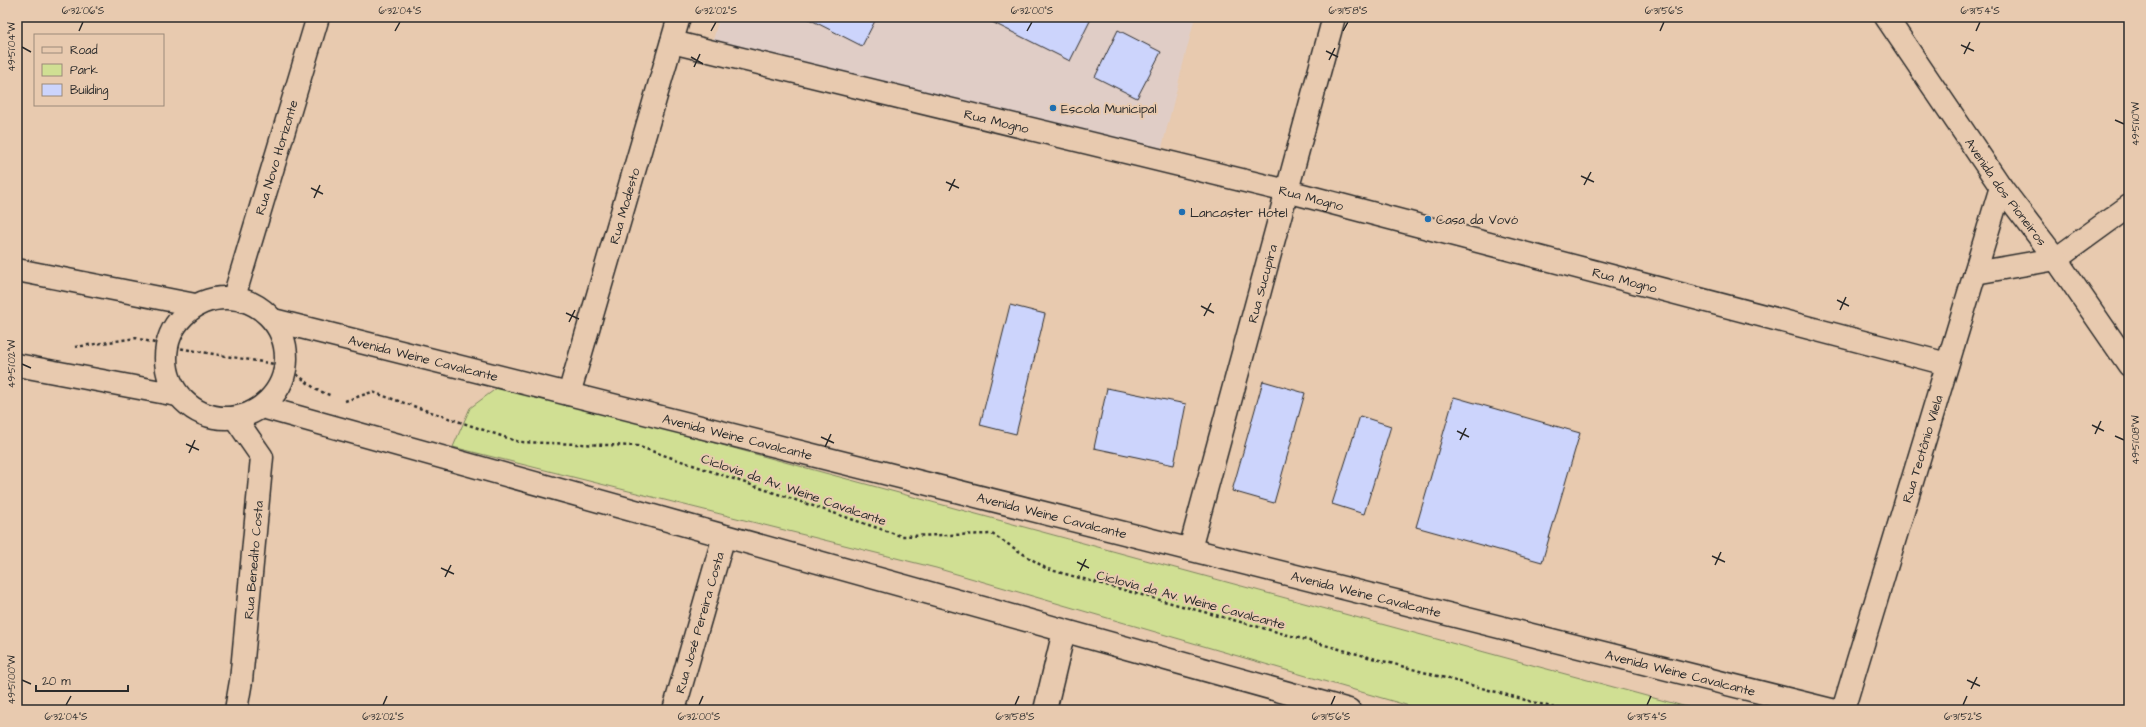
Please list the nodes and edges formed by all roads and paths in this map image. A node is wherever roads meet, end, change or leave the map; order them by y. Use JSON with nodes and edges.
{"nodes":[{"id":1,"x":318,"y":17,"type":"edge"},
{"id":2,"x":680,"y":17,"type":"edge"},
{"id":3,"x":1334,"y":17,"type":"edge"},
{"id":4,"x":1886,"y":17,"type":"edge"},
{"id":5,"x":672,"y":42,"type":"junction"},
{"id":6,"x":2001,"y":187,"type":"junction"},
{"id":7,"x":1287,"y":190,"type":"junction"},
{"id":8,"x":2129,"y":206,"type":"edge"},
{"id":9,"x":2056,"y":259,"type":"junction"},
{"id":10,"x":17,"y":270,"type":"edge"},
{"id":11,"x":1975,"y":273,"type":"junction"},
{"id":12,"x":234,"y":298,"type":"junction"},
{"id":13,"x":194,"y":305,"type":"junction"},
{"id":14,"x":273,"y":320,"type":"junction"},
{"id":15,"x":68,"y":346,"type":"dead end"},
{"id":16,"x":166,"y":346,"type":"junction"},
{"id":17,"x":1948,"y":364,"type":"junction"},
{"id":18,"x":2129,"y":364,"type":"edge"},
{"id":19,"x":17,"y":365,"type":"edge"},
{"id":20,"x":286,"y":366,"type":"junction"},
{"id":21,"x":569,"y":394,"type":"junction"},
{"id":22,"x":177,"y":395,"type":"junction"},
{"id":23,"x":337,"y":398,"type":"dead end"},
{"id":24,"x":344,"y":401,"type":"dead end"},
{"id":25,"x":262,"y":407,"type":"junction"},
{"id":26,"x":234,"y":418,"type":"junction"},
{"id":27,"x":724,"y":536,"type":"junction"},
{"id":28,"x":1190,"y":549,"type":"junction"},
{"id":29,"x":1064,"y":631,"type":"junction"},
{"id":30,"x":236,"y":710,"type":"edge"},
{"id":31,"x":674,"y":710,"type":"edge"},
{"id":32,"x":1044,"y":710,"type":"edge"},
{"id":33,"x":1348,"y":710,"type":"edge"},
{"id":34,"x":1562,"y":710,"type":"edge"},
{"id":35,"x":1831,"y":710,"type":"edge"},
{"id":36,"x":1843,"y":710,"type":"edge"}],
"edges":[{"from":1,"to":12,"type":"main road","name":"Rua Novo Horizonte"},
{"from":2,"to":5,"type":"main road","name":"Rua Modesto"},
{"from":3,"to":7,"type":"main road","name":"Rua Sucupira"},
{"from":4,"to":6,"type":"main road","name":"Avenida dos Pioneiros"},
{"from":5,"to":7,"type":"main road","name":"Rua Mogno"},
{"from":5,"to":21,"type":"main road","name":"Rua Modesto"},
{"from":6,"to":9,"type":"main road","name":"Avenida dos Pioneiros"},
{"from":6,"to":11,"type":"main road","name":"Rua Teotônio Vilela"},
{"from":7,"to":17,"type":"main road","name":"Rua Mogno"},
{"from":7,"to":28,"type":"main road","name":"Rua Sucupira"},
{"from":8,"to":9,"type":"main road"},
{"from":9,"to":11,"type":"main road"},
{"from":9,"to":18,"type":"main road","name":"Avenida dos Pioneiros"},
{"from":10,"to":13,"type":"main road"},
{"from":11,"to":17,"type":"main road","name":"Rua Teotônio Vilela"},
{"from":12,"to":13,"type":"main road"},
{"from":12,"to":14,"type":"main road"},
{"from":13,"to":16,"type":"main road"},
{"from":14,"to":20,"type":"main road"},
{"from":14,"to":21,"type":"main road","name":"Avenida Weine Cavalcante"},
{"from":15,"to":16,"type":"path"},
{"from":16,"to":20,"type":"path"},
{"from":16,"to":22,"type":"main road"},
{"from":17,"to":36,"type":"main road","name":"Rua Teotônio Vilela"},
{"from":19,"to":22,"type":"main road"},
{"from":20,"to":23,"type":"path"},
{"from":20,"to":25,"type":"main road"},
{"from":21,"to":28,"type":"main road","name":"Avenida Weine Cavalcante"},
{"from":22,"to":26,"type":"main road"},
{"from":24,"to":34,"type":"path","name":"Ciclovia da Av. Weine Cavalcante"},
{"from":25,"to":26,"type":"main road"},
{"from":25,"to":27,"type":"main road"},
{"from":26,"to":30,"type":"main road","name":"Rua Benedito Costa"},
{"from":27,"to":29,"type":"main road"},
{"from":27,"to":31,"type":"main road","name":"Rua José Pereira Costa"},
{"from":28,"to":35,"type":"main road","name":"Avenida Weine Cavalcante"},
{"from":29,"to":32,"type":"main road"},
{"from":29,"to":33,"type":"main road"}]}
